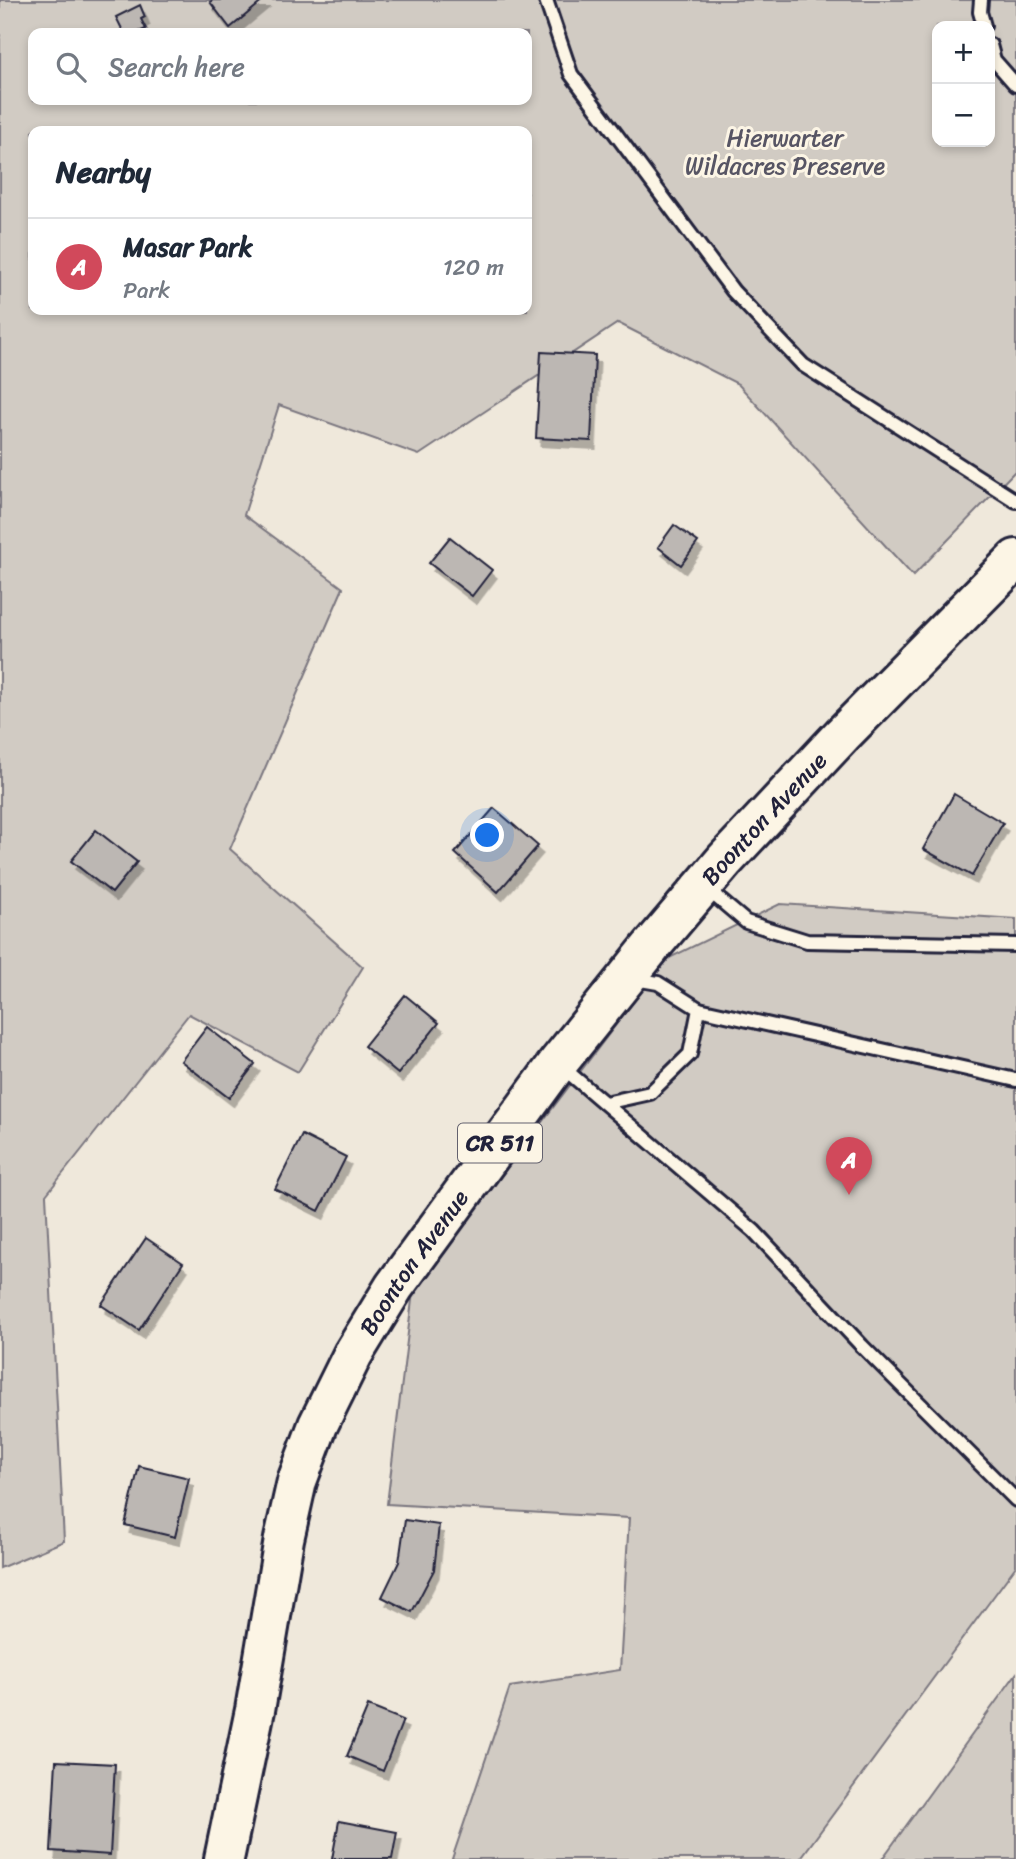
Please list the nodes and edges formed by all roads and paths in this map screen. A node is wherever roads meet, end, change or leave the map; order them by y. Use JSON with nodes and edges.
{"nodes":[{"id":1,"x":546,"y":0,"type":"edge"},
{"id":2,"x":981,"y":0,"type":"edge"},
{"id":3,"x":983,"y":21,"type":"edge"},
{"id":4,"x":995,"y":61,"type":"edge"},
{"id":5,"x":1016,"y":85,"type":"edge"},
{"id":6,"x":1016,"y":501,"type":"edge"},
{"id":7,"x":1016,"y":559,"type":"edge"},
{"id":8,"x":704,"y":887,"type":"junction"},
{"id":9,"x":1016,"y":945,"type":"edge"},
{"id":10,"x":649,"y":967,"type":"junction"},
{"id":11,"x":699,"y":1009,"type":"junction"},
{"id":12,"x":558,"y":1063,"type":"junction"},
{"id":13,"x":1016,"y":1080,"type":"edge"},
{"id":14,"x":605,"y":1102,"type":"junction"},
{"id":15,"x":1016,"y":1500,"type":"edge"},
{"id":16,"x":224,"y":1859,"type":"edge"}],
"edges":[{"from":1,"to":6,"type":"lane"},
{"from":2,"to":3,"type":"lane"},
{"from":4,"to":5,"type":"lane"},
{"from":7,"to":8,"type":"main road","name":"Boonton Avenue","number":"CR 511"},
{"from":8,"to":9,"type":"lane"},
{"from":8,"to":10,"type":"main road","name":"Boonton Avenue","number":"CR 511"},
{"from":10,"to":11,"type":"lane"},
{"from":10,"to":12,"type":"main road","name":"Boonton Avenue","number":"CR 511"},
{"from":11,"to":13,"type":"lane"},
{"from":11,"to":14,"type":"lane"},
{"from":12,"to":14,"type":"lane"},
{"from":12,"to":16,"type":"main road","name":"Boonton Avenue","number":"CR 511"},
{"from":14,"to":15,"type":"lane"}]}
